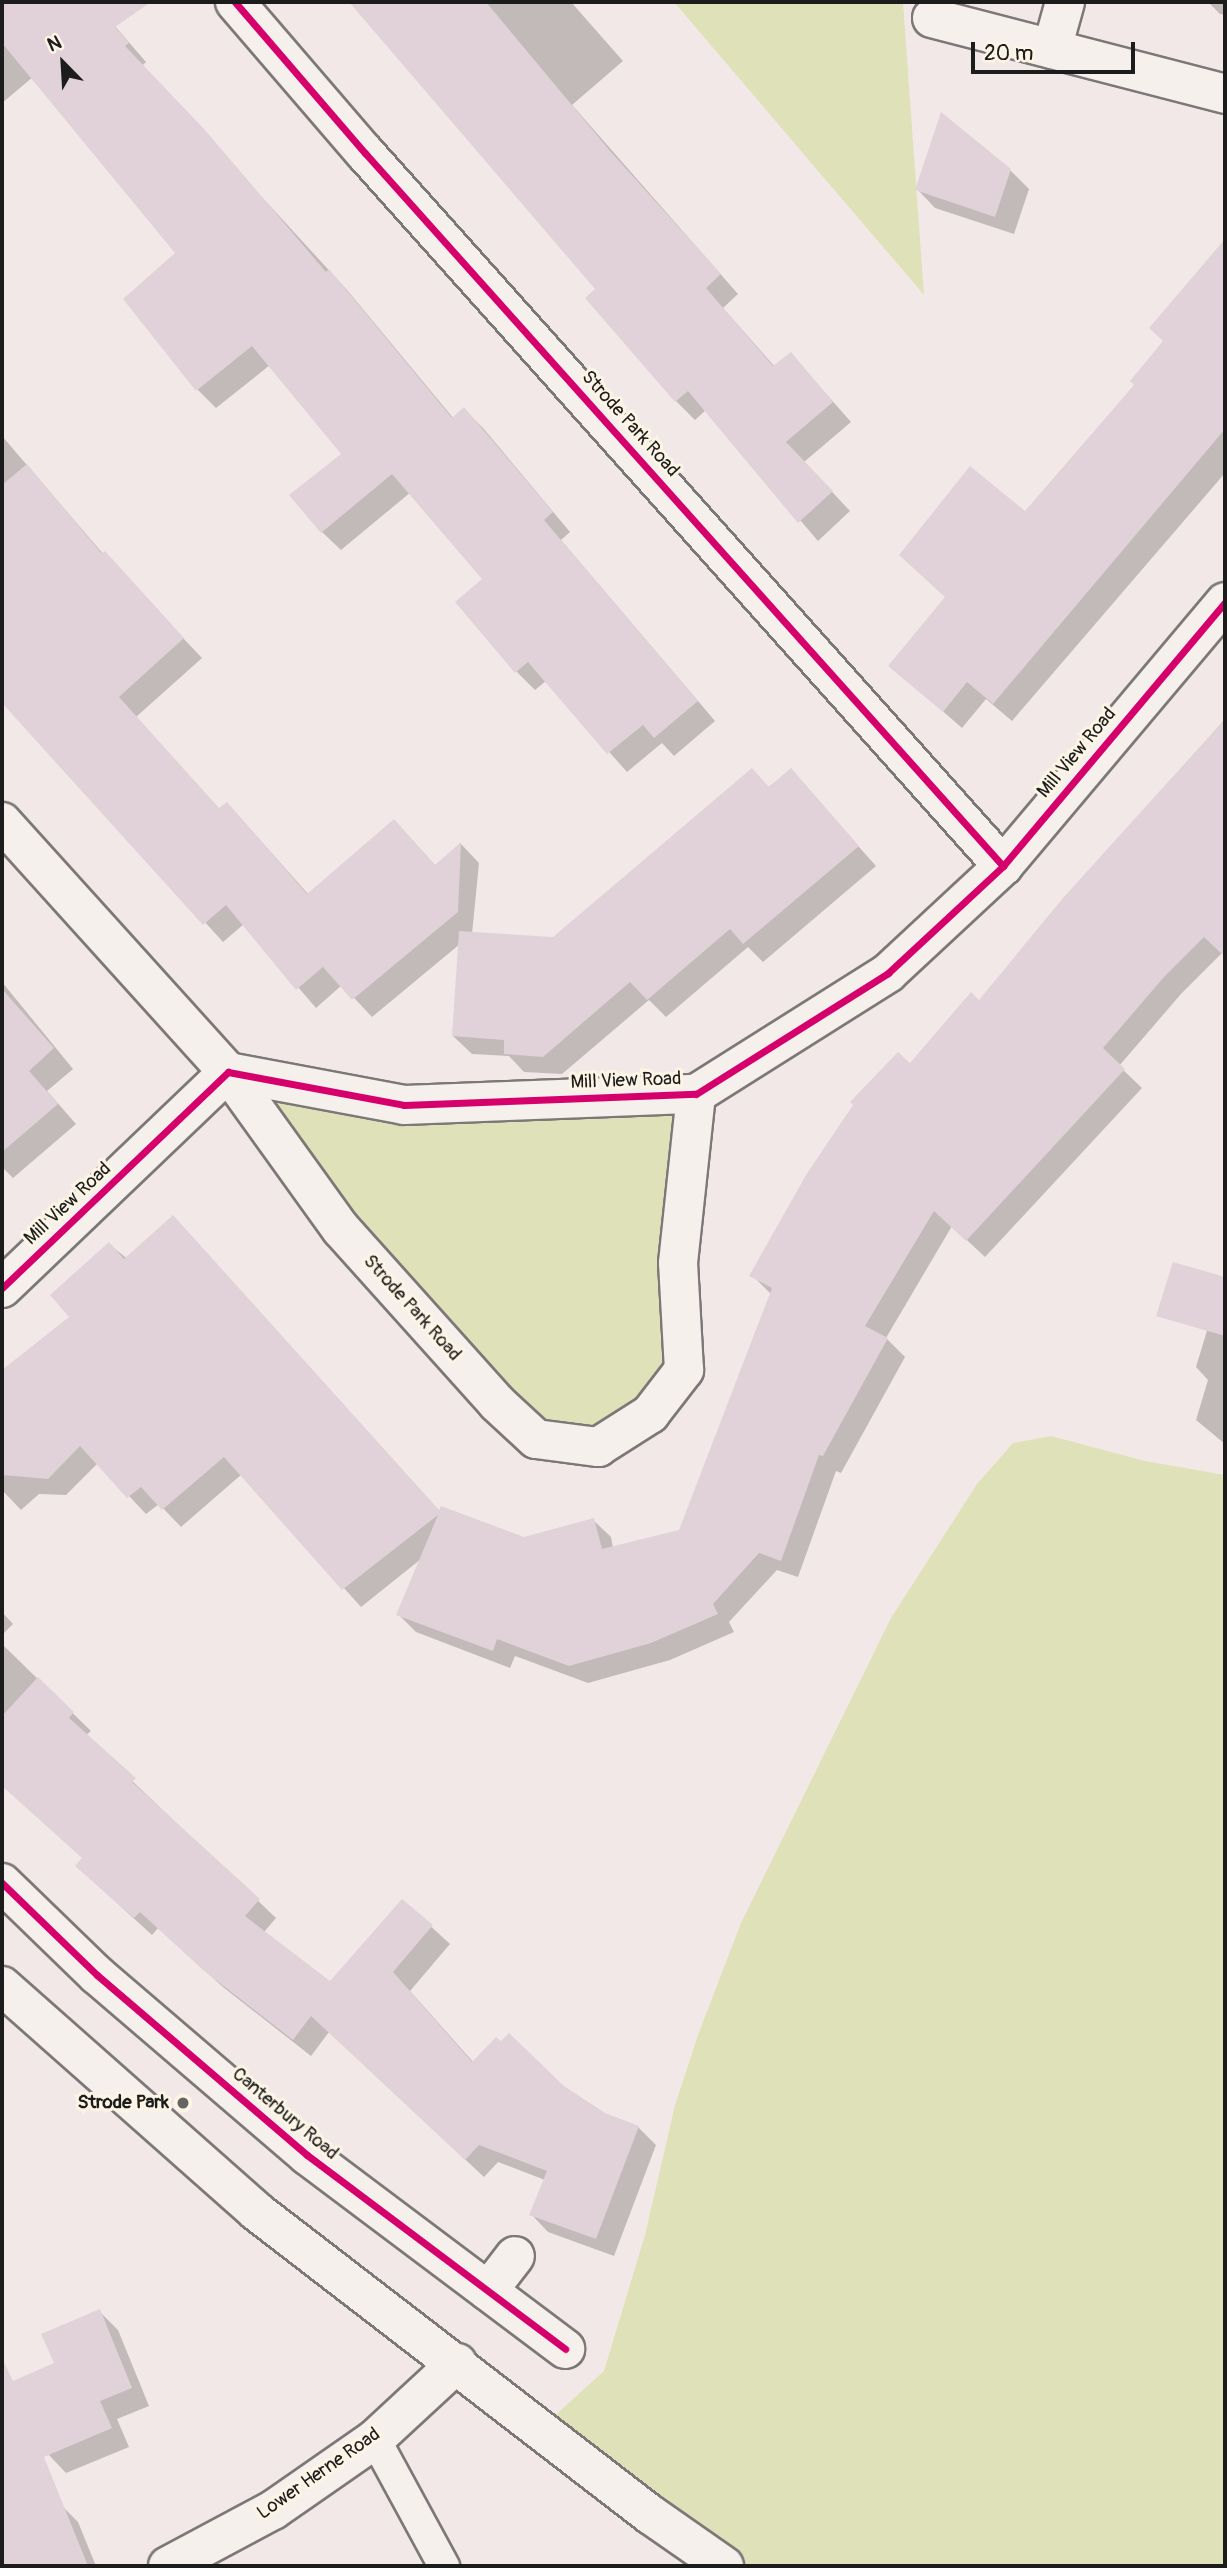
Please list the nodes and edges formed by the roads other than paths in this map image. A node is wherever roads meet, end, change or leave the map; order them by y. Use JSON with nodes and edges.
{"nodes":[{"id":1,"x":235,"y":2,"type":"edge"},
{"id":2,"x":1065,"y":2,"type":"edge"},
{"id":3,"x":932,"y":18,"type":"dead end"},
{"id":4,"x":1052,"y":49,"type":"junction"},
{"id":5,"x":1225,"y":94,"type":"edge"},
{"id":6,"x":1225,"y":602,"type":"edge"},
{"id":7,"x":2,"y":822,"type":"edge"},
{"id":8,"x":1003,"y":866,"type":"junction"},
{"id":9,"x":228,"y":1072,"type":"junction"},
{"id":10,"x":696,"y":1094,"type":"junction"},
{"id":11,"x":2,"y":1288,"type":"edge"},
{"id":12,"x":2,"y":1883,"type":"edge"},
{"id":13,"x":2,"y":1986,"type":"edge"},
{"id":14,"x":515,"y":2256,"type":"dead end"},
{"id":15,"x":488,"y":2291,"type":"junction"},
{"id":16,"x":565,"y":2349,"type":"dead end"},
{"id":17,"x":457,"y":2363,"type":"junction"},
{"id":18,"x":375,"y":2439,"type":"junction"},
{"id":19,"x":168,"y":2566,"type":"edge"},
{"id":20,"x":444,"y":2566,"type":"edge"},
{"id":21,"x":724,"y":2566,"type":"edge"}],
"edges":[{"from":1,"to":8,"type":"street","name":"Strode Park Road"},
{"from":2,"to":4,"type":"street"},
{"from":3,"to":4,"type":"street"},
{"from":4,"to":5,"type":"street"},
{"from":6,"to":8,"type":"street","name":"Mill View Road"},
{"from":7,"to":9,"type":"street","name":"Strode Park Road"},
{"from":8,"to":10,"type":"street","name":"Mill View Road"},
{"from":9,"to":10,"type":"street","name":"Mill View Road"},
{"from":9,"to":10,"type":"street","name":"Strode Park Road"},
{"from":9,"to":11,"type":"street","name":"Mill View Road"},
{"from":12,"to":15,"type":"street","name":"Canterbury Road"},
{"from":13,"to":17,"type":"street"},
{"from":14,"to":15,"type":"street"},
{"from":15,"to":16,"type":"street","name":"Canterbury Road"},
{"from":17,"to":18,"type":"street","name":"Lower Herne Road"},
{"from":17,"to":21,"type":"street"},
{"from":18,"to":19,"type":"street","name":"Lower Herne Road"},
{"from":18,"to":20,"type":"lane"}]}
